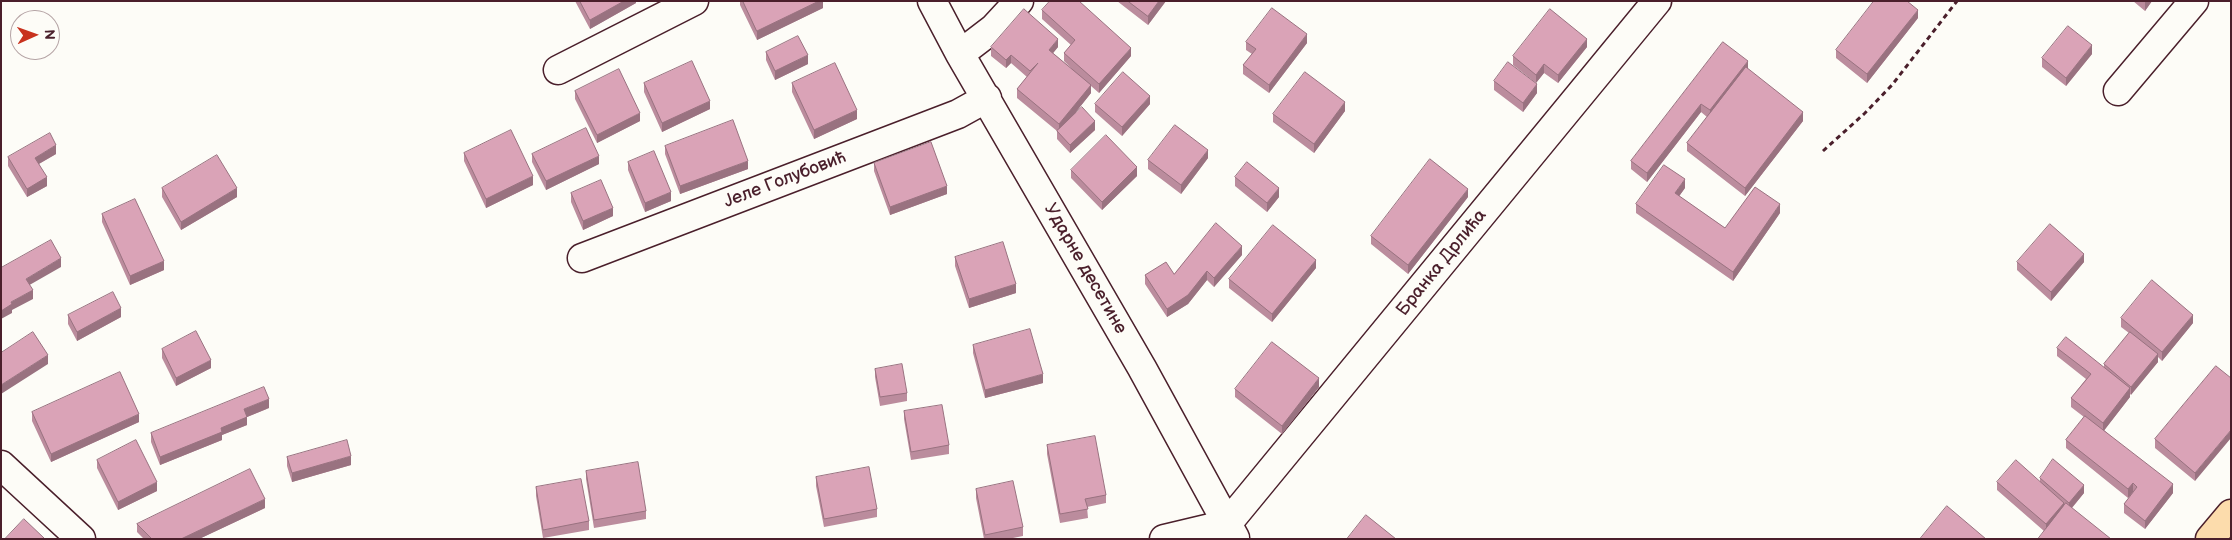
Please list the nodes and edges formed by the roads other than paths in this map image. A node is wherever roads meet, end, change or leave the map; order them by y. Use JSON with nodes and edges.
{"nodes":[{"id":1,"x":694,"y":1,"type":"edge"},
{"id":2,"x":932,"y":1,"type":"edge"},
{"id":3,"x":1019,"y":1,"type":"edge"},
{"id":4,"x":1657,"y":1,"type":"edge"},
{"id":5,"x":2194,"y":1,"type":"edge"},
{"id":6,"x":960,"y":54,"type":"junction"},
{"id":7,"x":558,"y":70,"type":"dead end"},
{"id":8,"x":2118,"y":91,"type":"dead end"},
{"id":9,"x":987,"y":98,"type":"junction"},
{"id":10,"x":582,"y":258,"type":"dead end"},
{"id":11,"x":1,"y":466,"type":"edge"},
{"id":12,"x":2231,"y":514,"type":"edge"},
{"id":13,"x":1231,"y":531,"type":"edge"},
{"id":14,"x":81,"y":539,"type":"edge"},
{"id":15,"x":1164,"y":539,"type":"edge"},
{"id":16,"x":2210,"y":539,"type":"edge"}],
"edges":[{"from":1,"to":7,"type":"street"},
{"from":2,"to":6,"type":"street","name":"Ударне десетине"},
{"from":3,"to":6,"type":"street"},
{"from":4,"to":13,"type":"street","name":"Бранка Дрлића"},
{"from":5,"to":8,"type":"street"},
{"from":6,"to":9,"type":"street","name":"Ударне десетине"},
{"from":9,"to":10,"type":"street","name":"Јеле Голубовић"},
{"from":9,"to":13,"type":"street","name":"Ударне десетине"},
{"from":11,"to":14,"type":"street"},
{"from":12,"to":16,"type":"main road"},
{"from":13,"to":15,"type":"street"}]}
